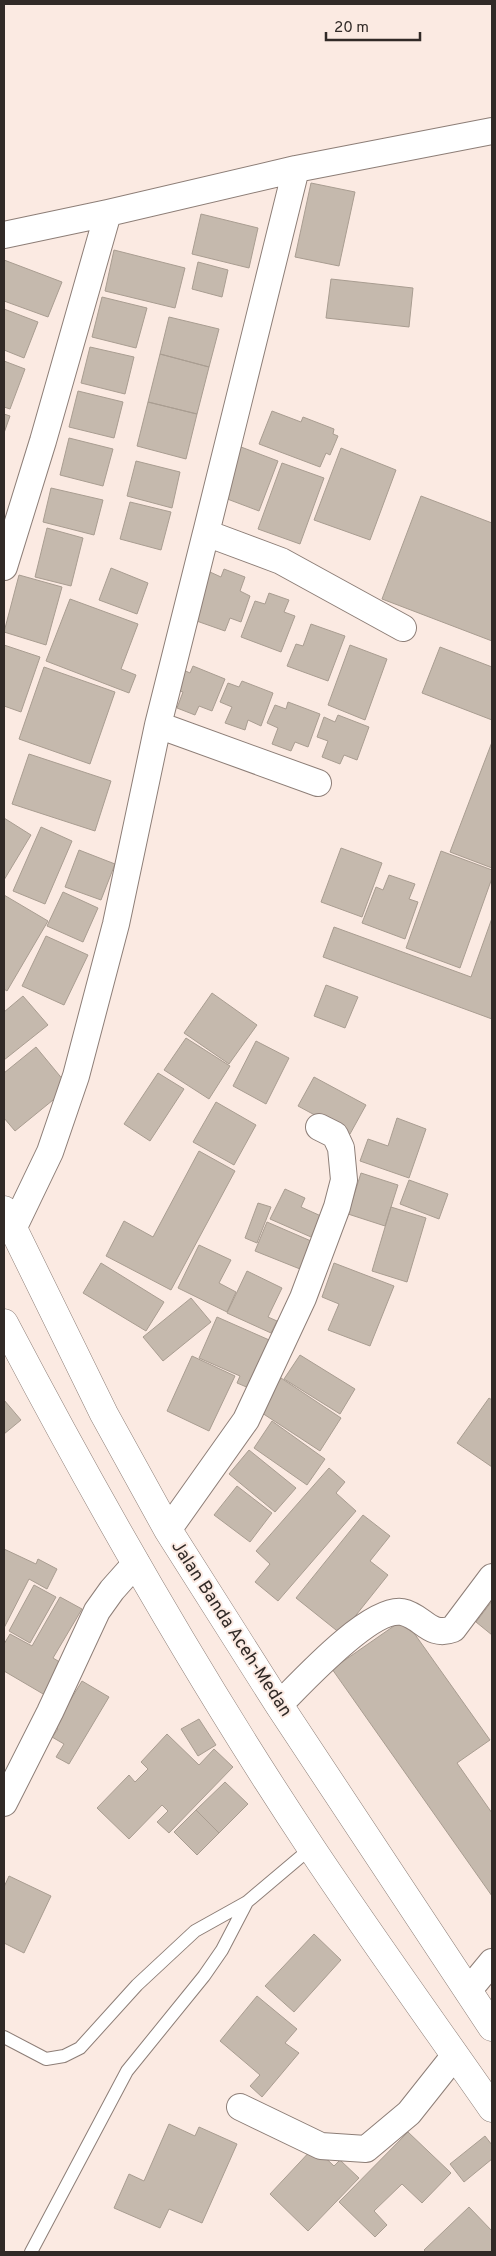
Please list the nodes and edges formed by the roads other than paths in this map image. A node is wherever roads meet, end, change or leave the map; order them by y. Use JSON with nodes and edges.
{"nodes":[{"id":1,"x":492,"y":131,"type":"edge"},
{"id":2,"x":296,"y":169,"type":"junction"},
{"id":3,"x":108,"y":213,"type":"junction"},
{"id":4,"x":4,"y":235,"type":"edge"},
{"id":5,"x":206,"y":533,"type":"junction"},
{"id":6,"x":4,"y":567,"type":"edge"},
{"id":7,"x":403,"y":628,"type":"dead end"},
{"id":8,"x":158,"y":725,"type":"junction"},
{"id":9,"x":318,"y":783,"type":"dead end"},
{"id":10,"x":320,"y":1127,"type":"dead end"},
{"id":11,"x":8,"y":1219,"type":"edge"},
{"id":12,"x":7,"y":1336,"type":"edge"},
{"id":13,"x":168,"y":1530,"type":"junction"},
{"id":14,"x":136,"y":1563,"type":"junction"},
{"id":15,"x":492,"y":1577,"type":"edge"},
{"id":16,"x":279,"y":1705,"type":"junction"},
{"id":17,"x":4,"y":1803,"type":"edge"},
{"id":18,"x":311,"y":1848,"type":"junction"},
{"id":19,"x":247,"y":1902,"type":"junction"},
{"id":20,"x":492,"y":1962,"type":"edge"},
{"id":21,"x":468,"y":1991,"type":"junction"},
{"id":22,"x":492,"y":2027,"type":"edge"},
{"id":23,"x":4,"y":2037,"type":"edge"},
{"id":24,"x":455,"y":2055,"type":"junction"},
{"id":25,"x":240,"y":2107,"type":"dead end"},
{"id":26,"x":492,"y":2108,"type":"edge"},
{"id":27,"x":32,"y":2252,"type":"edge"}],
"edges":[{"from":1,"to":2,"type":"street"},
{"from":2,"to":3,"type":"street"},
{"from":2,"to":5,"type":"street"},
{"from":3,"to":4,"type":"street"},
{"from":3,"to":6,"type":"street"},
{"from":5,"to":7,"type":"street"},
{"from":5,"to":8,"type":"street"},
{"from":8,"to":9,"type":"street"},
{"from":8,"to":11,"type":"street"},
{"from":10,"to":13,"type":"street"},
{"from":11,"to":13,"type":"highway","name":"Jalan Banda Aceh-Medan"},
{"from":12,"to":14,"type":"highway"},
{"from":13,"to":16,"type":"highway","name":"Jalan Banda Aceh-Medan"},
{"from":14,"to":17,"type":"street"},
{"from":14,"to":18,"type":"highway"},
{"from":15,"to":16,"type":"street"},
{"from":16,"to":21,"type":"highway","name":"Jalan Banda Aceh-Medan"},
{"from":18,"to":19,"type":"lane"},
{"from":18,"to":24,"type":"highway"},
{"from":19,"to":23,"type":"lane"},
{"from":19,"to":27,"type":"lane"},
{"from":20,"to":21,"type":"street"},
{"from":21,"to":22,"type":"highway","name":"Jalan Banda Aceh-Medan"},
{"from":24,"to":25,"type":"street"},
{"from":24,"to":26,"type":"highway"}]}
